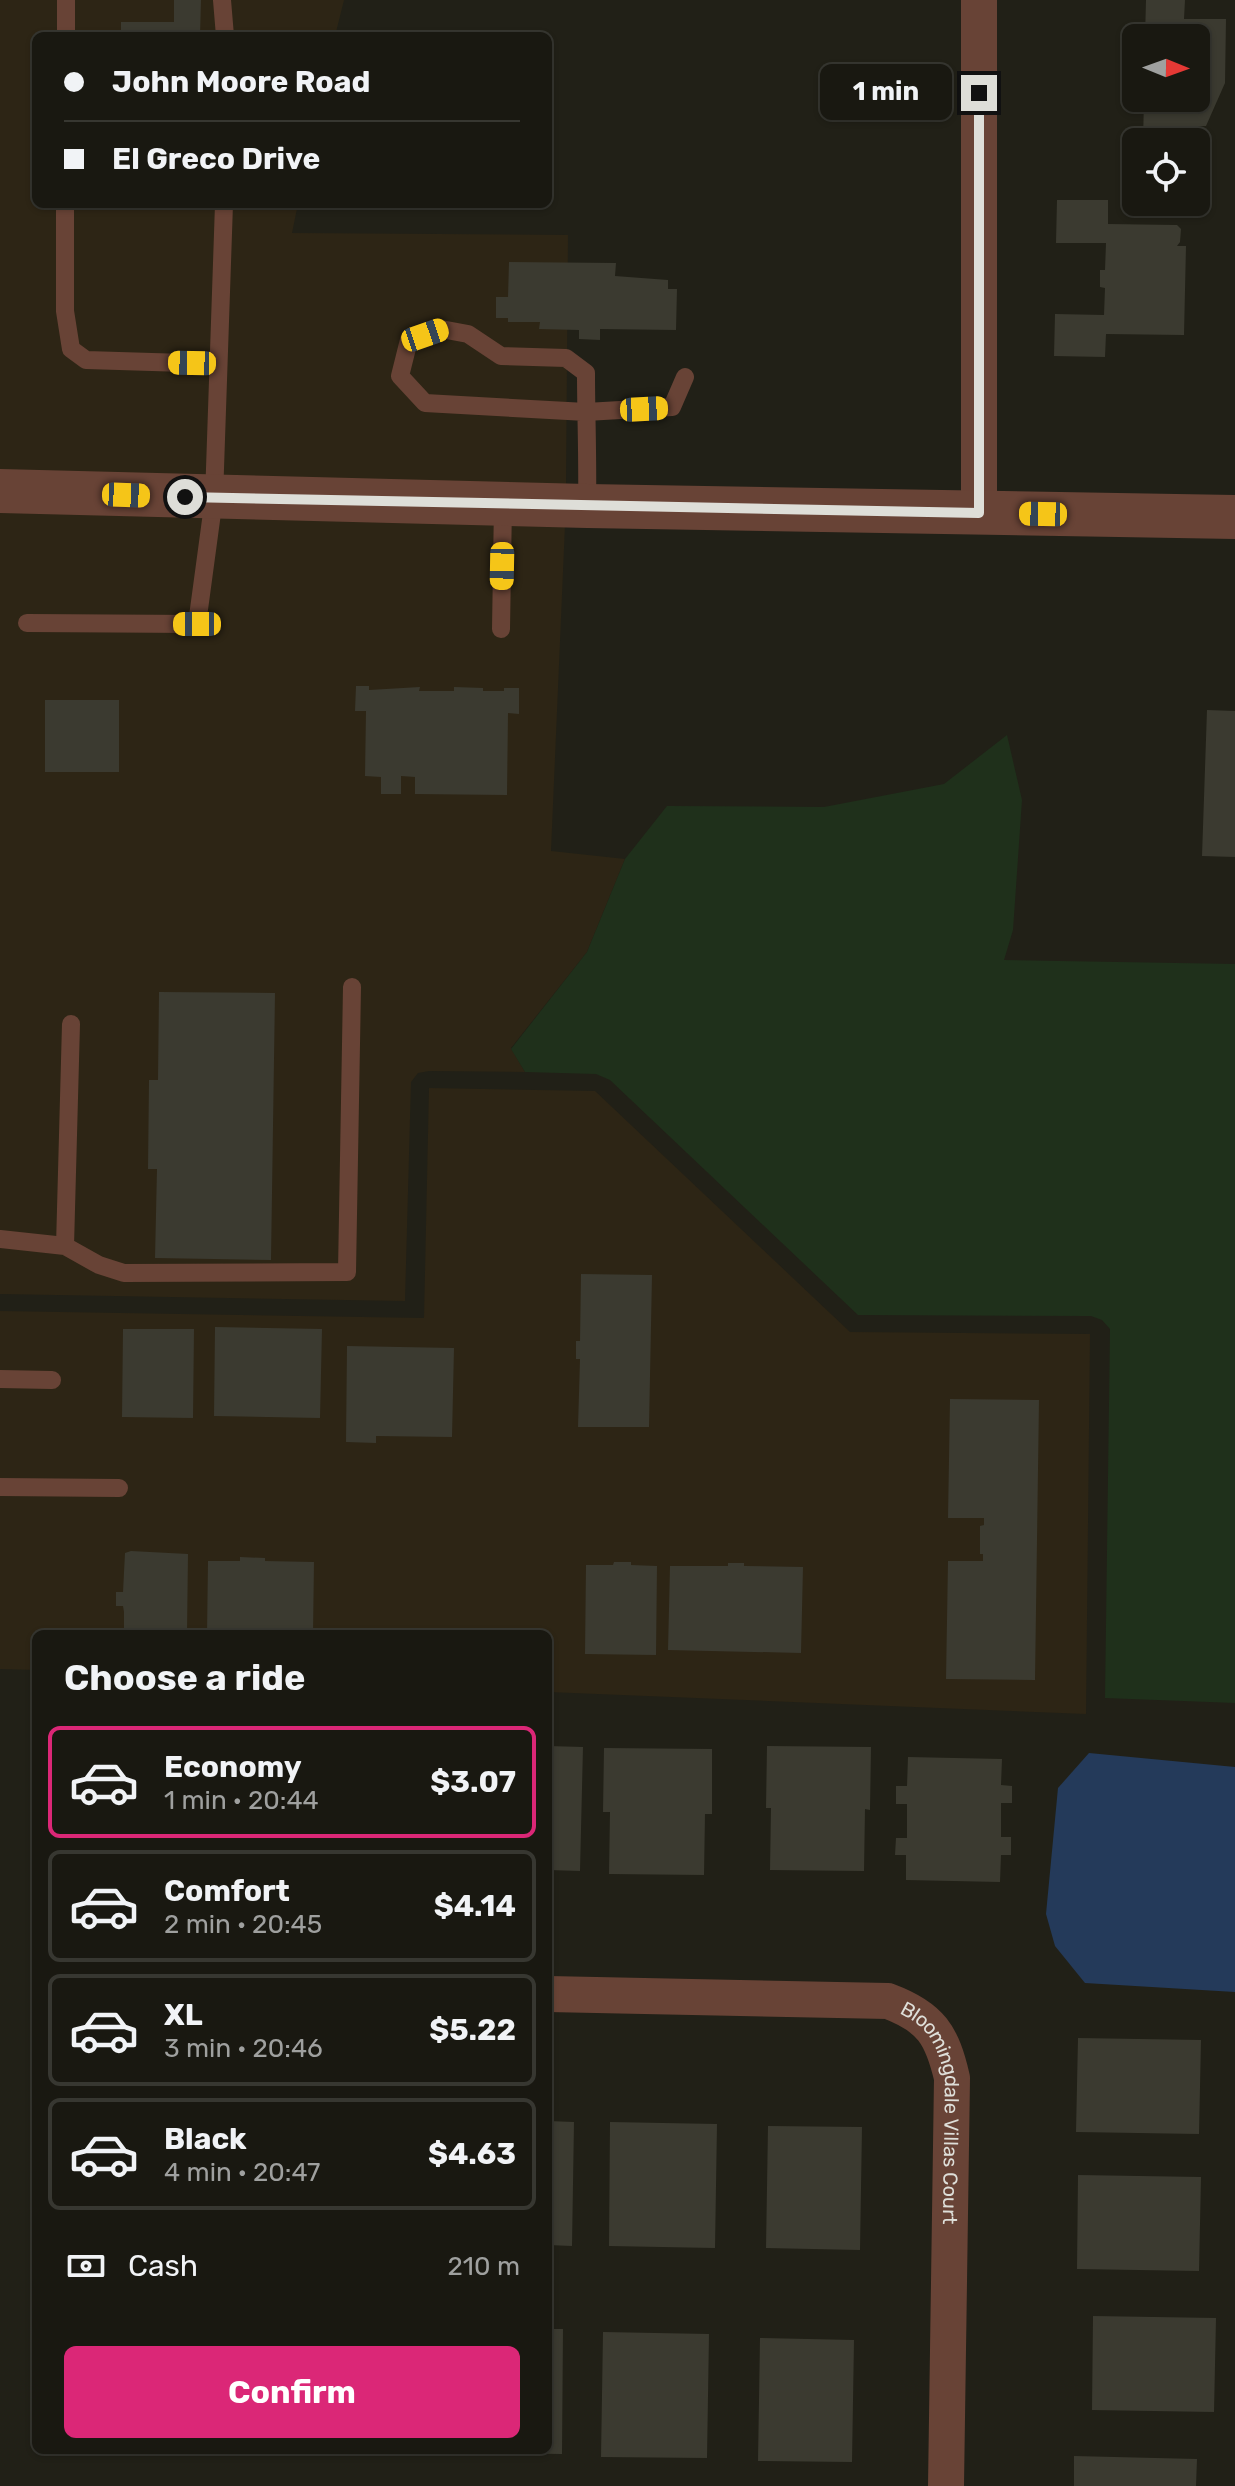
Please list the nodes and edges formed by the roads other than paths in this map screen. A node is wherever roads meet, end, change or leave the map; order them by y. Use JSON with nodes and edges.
{"nodes":[{"id":1,"x":66,"y":0,"type":"edge"},
{"id":2,"x":222,"y":0,"type":"edge"},
{"id":3,"x":979,"y":0,"type":"edge"},
{"id":4,"x":66,"y":32,"type":"edge"},
{"id":5,"x":225,"y":32,"type":"edge"},
{"id":6,"x":65,"y":208,"type":"edge"},
{"id":7,"x":224,"y":208,"type":"edge"},
{"id":8,"x":218,"y":364,"type":"junction"},
{"id":9,"x":685,"y":377,"type":"dead end"},
{"id":10,"x":586,"y":412,"type":"junction"},
{"id":11,"x":0,"y":491,"type":"edge"},
{"id":12,"x":214,"y":498,"type":"junction"},
{"id":13,"x":503,"y":503,"type":"junction"},
{"id":14,"x":587,"y":506,"type":"junction"},
{"id":15,"x":979,"y":513,"type":"junction"},
{"id":16,"x":1235,"y":517,"type":"edge"},
{"id":17,"x":27,"y":623,"type":"dead end"},
{"id":18,"x":501,"y":629,"type":"dead end"},
{"id":19,"x":352,"y":987,"type":"dead end"},
{"id":20,"x":71,"y":1024,"type":"dead end"},
{"id":21,"x":0,"y":1239,"type":"edge"},
{"id":22,"x":65,"y":1246,"type":"junction"},
{"id":23,"x":0,"y":1379,"type":"edge"},
{"id":24,"x":52,"y":1380,"type":"dead end"},
{"id":25,"x":0,"y":1487,"type":"edge"},
{"id":26,"x":119,"y":1488,"type":"dead end"},
{"id":27,"x":552,"y":1994,"type":"edge"},
{"id":28,"x":946,"y":2486,"type":"edge"}],
"edges":[{"from":1,"to":4,"type":"lane"},
{"from":2,"to":5,"type":"lane"},
{"from":3,"to":15,"type":"street"},
{"from":6,"to":8,"type":"lane"},
{"from":7,"to":8,"type":"lane"},
{"from":8,"to":12,"type":"lane"},
{"from":9,"to":10,"type":"lane"},
{"from":10,"to":10,"type":"lane"},
{"from":10,"to":14,"type":"lane"},
{"from":11,"to":12,"type":"street"},
{"from":12,"to":13,"type":"street"},
{"from":12,"to":17,"type":"lane"},
{"from":13,"to":14,"type":"street"},
{"from":13,"to":18,"type":"lane"},
{"from":14,"to":15,"type":"street"},
{"from":15,"to":16,"type":"street"},
{"from":19,"to":22,"type":"lane"},
{"from":20,"to":22,"type":"lane"},
{"from":21,"to":22,"type":"lane"},
{"from":23,"to":24,"type":"lane"},
{"from":25,"to":26,"type":"lane"},
{"from":27,"to":28,"type":"street","name":"Bloomingdale Villas Court"}]}
